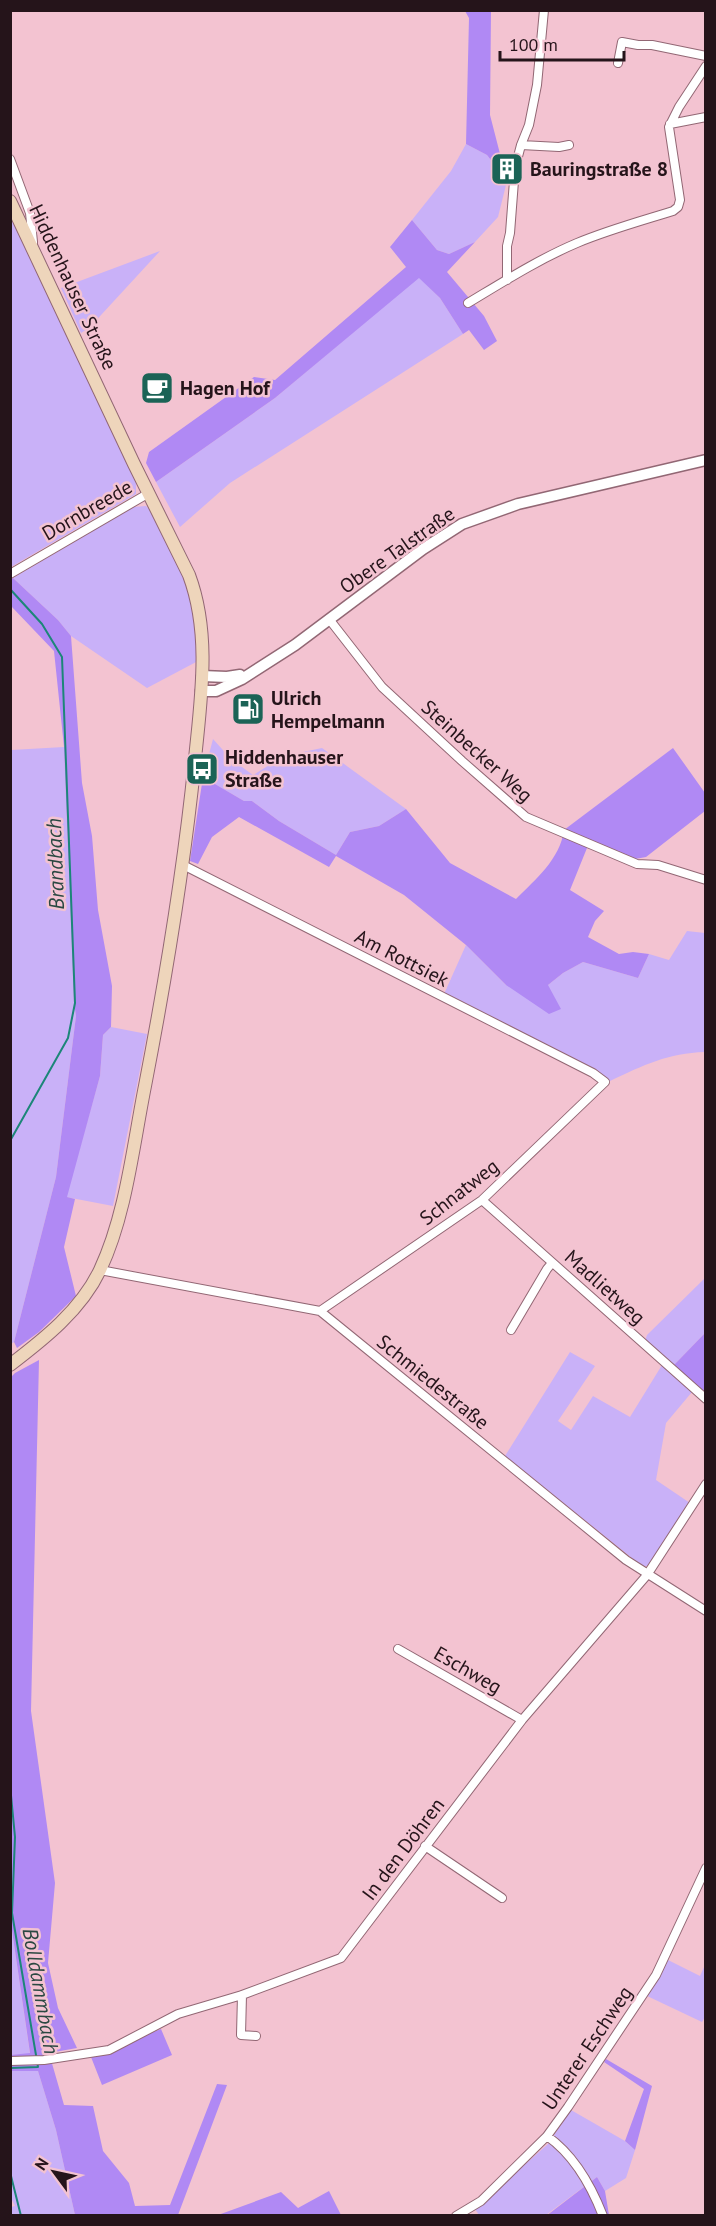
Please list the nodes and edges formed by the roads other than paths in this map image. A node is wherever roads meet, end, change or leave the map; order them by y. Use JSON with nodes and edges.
{"nodes":[{"id":1,"x":544,"y":10,"type":"edge"},
{"id":2,"x":705,"y":56,"type":"edge"},
{"id":3,"x":618,"y":63,"type":"dead end"},
{"id":4,"x":705,"y":66,"type":"edge"},
{"id":5,"x":705,"y":117,"type":"edge"},
{"id":6,"x":670,"y":124,"type":"junction"},
{"id":7,"x":521,"y":145,"type":"junction"},
{"id":8,"x":569,"y":145,"type":"dead end"},
{"id":9,"x":10,"y":159,"type":"edge"},
{"id":10,"x":10,"y":201,"type":"edge"},
{"id":11,"x":33,"y":248,"type":"junction"},
{"id":12,"x":507,"y":280,"type":"junction"},
{"id":13,"x":468,"y":303,"type":"dead end"},
{"id":14,"x":705,"y":460,"type":"edge"},
{"id":15,"x":149,"y":493,"type":"junction"},
{"id":16,"x":10,"y":574,"type":"edge"},
{"id":17,"x":328,"y":620,"type":"junction"},
{"id":18,"x":262,"y":666,"type":"junction"},
{"id":19,"x":202,"y":676,"type":"junction"},
{"id":20,"x":201,"y":691,"type":"junction"},
{"id":21,"x":183,"y":865,"type":"junction"},
{"id":22,"x":705,"y":880,"type":"edge"},
{"id":23,"x":605,"y":1082,"type":"joint"},
{"id":24,"x":482,"y":1200,"type":"junction"},
{"id":25,"x":552,"y":1263,"type":"junction"},
{"id":26,"x":100,"y":1270,"type":"junction"},
{"id":27,"x":320,"y":1311,"type":"junction"},
{"id":28,"x":511,"y":1330,"type":"dead end"},
{"id":29,"x":10,"y":1365,"type":"edge"},
{"id":30,"x":705,"y":1399,"type":"edge"},
{"id":31,"x":705,"y":1484,"type":"edge"},
{"id":32,"x":647,"y":1575,"type":"junction"},
{"id":33,"x":705,"y":1611,"type":"edge"},
{"id":34,"x":398,"y":1649,"type":"dead end"},
{"id":35,"x":522,"y":1720,"type":"junction"},
{"id":36,"x":425,"y":1846,"type":"junction"},
{"id":37,"x":705,"y":1868,"type":"edge"},
{"id":38,"x":502,"y":1898,"type":"dead end"},
{"id":39,"x":242,"y":1995,"type":"junction"},
{"id":40,"x":256,"y":2036,"type":"dead end"},
{"id":41,"x":10,"y":2061,"type":"edge"},
{"id":42,"x":547,"y":2136,"type":"junction"},
{"id":43,"x":456,"y":2216,"type":"edge"},
{"id":44,"x":603,"y":2216,"type":"edge"}],
"edges":[{"from":1,"to":7,"type":"street"},
{"from":2,"to":3,"type":"street"},
{"from":4,"to":6,"type":"street"},
{"from":5,"to":6,"type":"street"},
{"from":6,"to":12,"type":"street"},
{"from":7,"to":8,"type":"street"},
{"from":7,"to":12,"type":"street"},
{"from":9,"to":11,"type":"street"},
{"from":10,"to":11,"type":"main road","name":"Hiddenhauser Straße"},
{"from":11,"to":15,"type":"main road","name":"Hiddenhauser Straße"},
{"from":12,"to":13,"type":"street"},
{"from":14,"to":17,"type":"street","name":"Obere Talstraße"},
{"from":15,"to":16,"type":"street","name":"Dornbreede"},
{"from":15,"to":19,"type":"main road","name":"Hiddenhauser Straße"},
{"from":17,"to":18,"type":"street","name":"Obere Talstraße"},
{"from":17,"to":22,"type":"street","name":"Steinbecker Weg"},
{"from":18,"to":19,"type":"street","name":"Obere Talstraße"},
{"from":18,"to":20,"type":"street","name":"Obere Talstraße"},
{"from":19,"to":20,"type":"main road","name":"Hiddenhauser Straße"},
{"from":20,"to":21,"type":"main road","name":"Hiddenhauser Straße"},
{"from":21,"to":23,"type":"street","name":"Am Rottsiek"},
{"from":21,"to":26,"type":"main road","name":"Hiddenhauser Straße"},
{"from":23,"to":24,"type":"street","name":"Schnatweg"},
{"from":24,"to":25,"type":"street","name":"Madlietweg"},
{"from":24,"to":27,"type":"street","name":"Schnatweg"},
{"from":25,"to":28,"type":"street"},
{"from":25,"to":30,"type":"street","name":"Madlietweg"},
{"from":26,"to":27,"type":"street","name":"Schmiedestraße"},
{"from":26,"to":29,"type":"main road","name":"Hiddenhauser Straße"},
{"from":27,"to":32,"type":"street","name":"Schmiedestraße"},
{"from":31,"to":32,"type":"street","name":"In den Döhren"},
{"from":32,"to":33,"type":"street","name":"Schmiedestraße"},
{"from":32,"to":35,"type":"street","name":"In den Döhren"},
{"from":34,"to":35,"type":"street","name":"Eschweg"},
{"from":35,"to":36,"type":"street","name":"In den Döhren"},
{"from":36,"to":38,"type":"street"},
{"from":36,"to":39,"type":"street","name":"In den Döhren"},
{"from":37,"to":42,"type":"street","name":"Unterer Eschweg"},
{"from":39,"to":40,"type":"street"},
{"from":39,"to":41,"type":"street","name":"In den Döhren"},
{"from":42,"to":43,"type":"street","name":"Unterer Eschweg"},
{"from":42,"to":44,"type":"street"}]}
